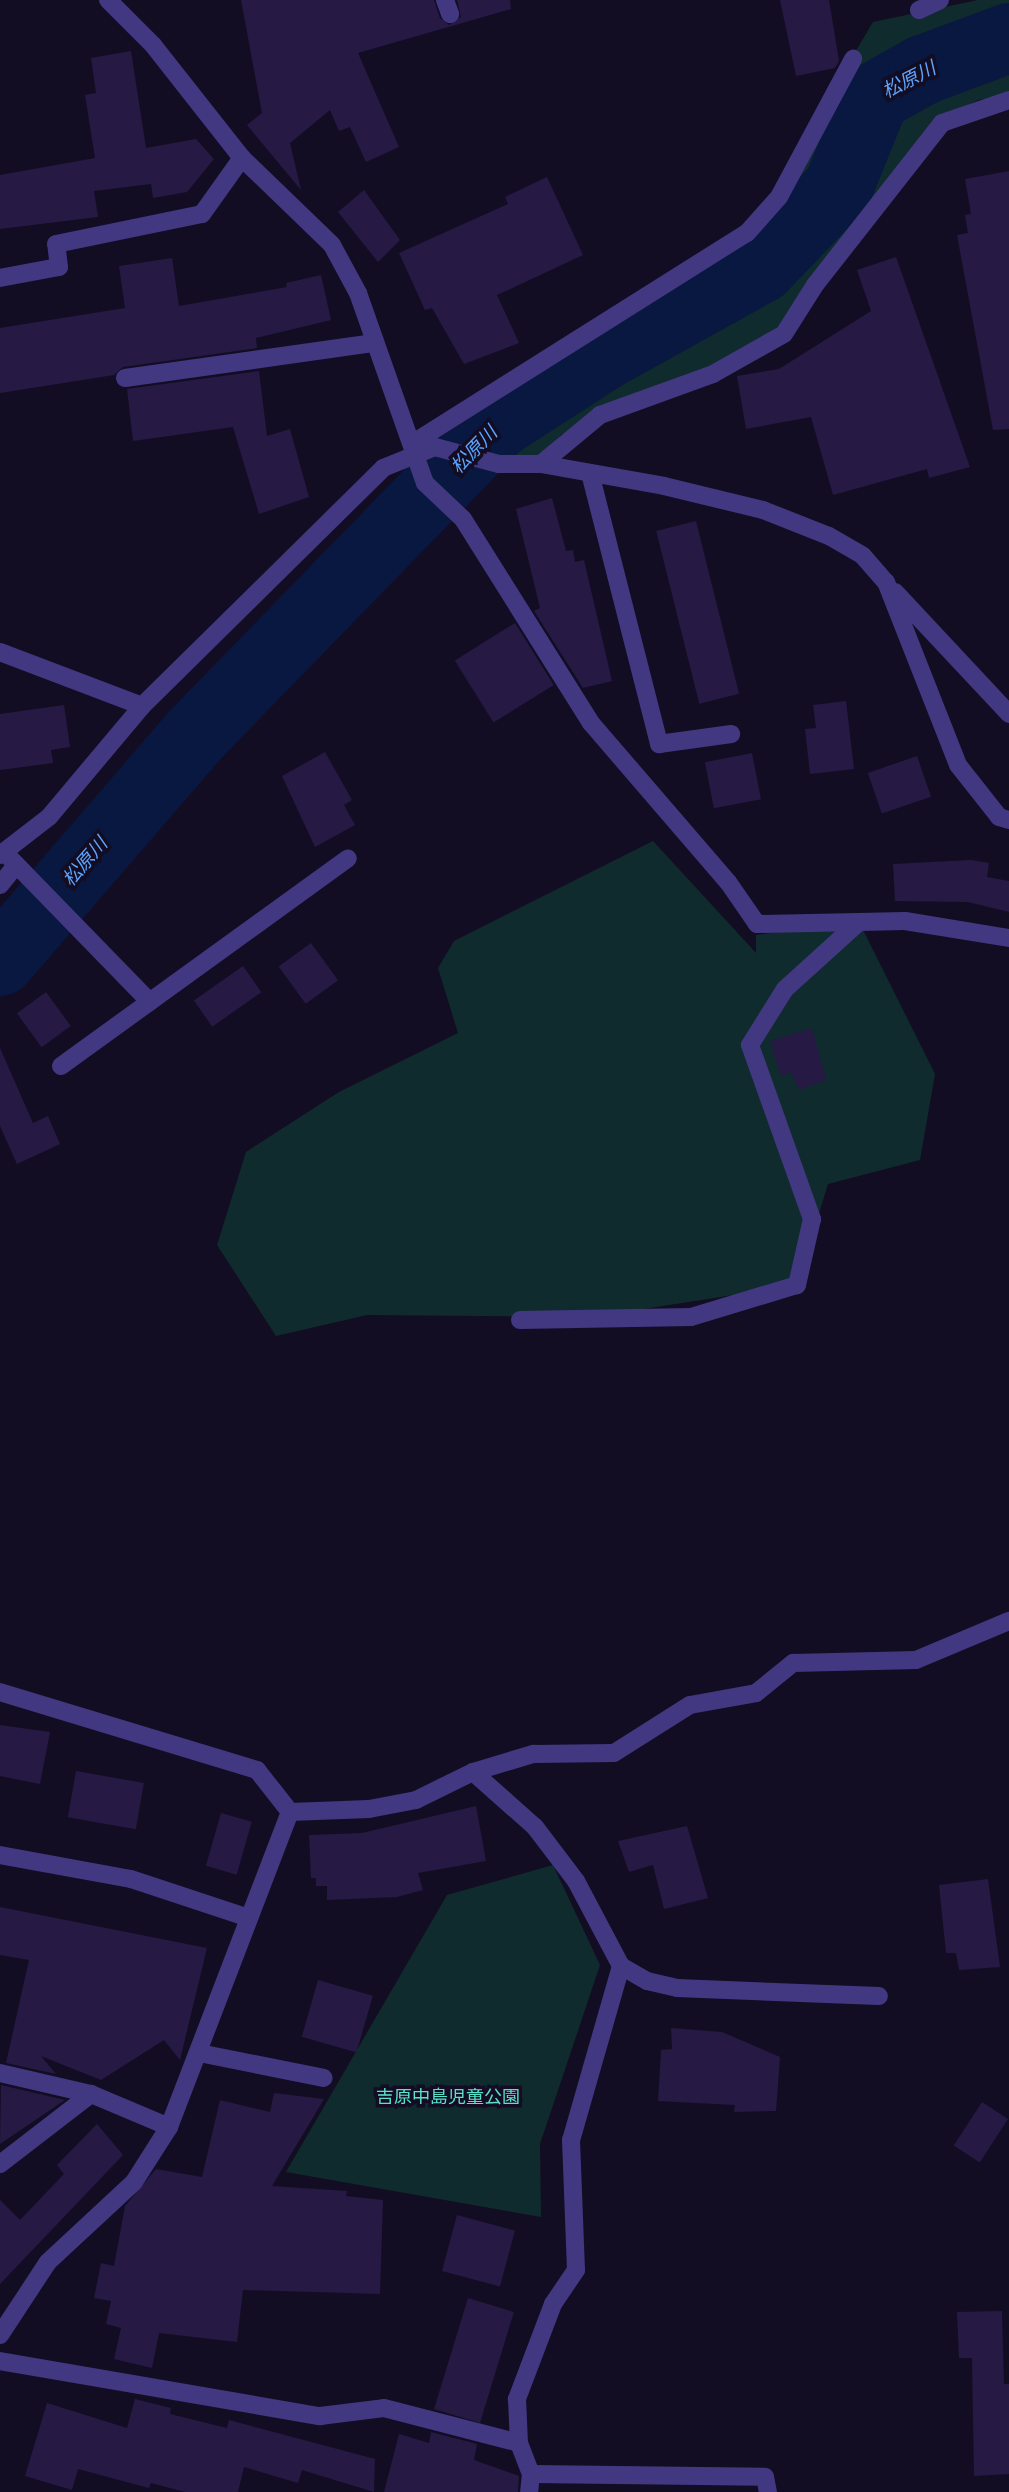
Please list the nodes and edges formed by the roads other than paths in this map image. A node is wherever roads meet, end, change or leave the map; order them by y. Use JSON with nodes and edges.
{"nodes":[{"id":1,"x":108,"y":0,"type":"edge"},
{"id":2,"x":940,"y":0,"type":"edge"},
{"id":3,"x":919,"y":10,"type":"dead end"},
{"id":4,"x":853,"y":59,"type":"dead end"},
{"id":5,"x":1009,"y":100,"type":"edge"},
{"id":6,"x":242,"y":158,"type":"junction"},
{"id":7,"x":0,"y":278,"type":"edge"},
{"id":8,"x":373,"y":343,"type":"junction"},
{"id":9,"x":125,"y":378,"type":"dead end"},
{"id":10,"x":414,"y":448,"type":"junction"},
{"id":11,"x":541,"y":464,"type":"junction"},
{"id":12,"x":590,"y":473,"type":"junction"},
{"id":13,"x":886,"y":582,"type":"junction"},
{"id":14,"x":0,"y":652,"type":"edge"},
{"id":15,"x":142,"y":706,"type":"junction"},
{"id":16,"x":1009,"y":714,"type":"edge"},
{"id":17,"x":731,"y":734,"type":"dead end"},
{"id":18,"x":1009,"y":820,"type":"edge"},
{"id":19,"x":348,"y":858,"type":"dead end"},
{"id":20,"x":12,"y":862,"type":"edge"},
{"id":21,"x":0,"y":885,"type":"edge"},
{"id":22,"x":859,"y":922,"type":"junction"},
{"id":23,"x":1009,"y":938,"type":"edge"},
{"id":24,"x":150,"y":1002,"type":"junction"},
{"id":25,"x":61,"y":1066,"type":"dead end"},
{"id":26,"x":520,"y":1320,"type":"dead end"},
{"id":27,"x":1009,"y":1621,"type":"edge"},
{"id":28,"x":0,"y":1692,"type":"edge"},
{"id":29,"x":473,"y":1772,"type":"junction"},
{"id":30,"x":290,"y":1812,"type":"junction"},
{"id":31,"x":0,"y":1855,"type":"edge"},
{"id":32,"x":246,"y":1917,"type":"junction"},
{"id":33,"x":621,"y":1966,"type":"junction"},
{"id":34,"x":879,"y":1996,"type":"dead end"},
{"id":35,"x":199,"y":2053,"type":"junction"},
{"id":36,"x":0,"y":2073,"type":"edge"},
{"id":37,"x":324,"y":2078,"type":"dead end"},
{"id":38,"x":91,"y":2094,"type":"junction"},
{"id":39,"x":169,"y":2127,"type":"junction"},
{"id":40,"x":0,"y":2164,"type":"edge"},
{"id":41,"x":0,"y":2335,"type":"edge"},
{"id":42,"x":0,"y":2361,"type":"edge"},
{"id":43,"x":519,"y":2443,"type":"junction"},
{"id":44,"x":530,"y":2483,"type":"edge"},
{"id":45,"x":768,"y":2492,"type":"edge"}],
"edges":[{"from":1,"to":6,"type":"street"},
{"from":2,"to":3,"type":"street"},
{"from":4,"to":10,"type":"street"},
{"from":5,"to":11,"type":"street"},
{"from":6,"to":7,"type":"street"},
{"from":6,"to":8,"type":"street"},
{"from":8,"to":9,"type":"street"},
{"from":8,"to":10,"type":"street"},
{"from":10,"to":11,"type":"street"},
{"from":10,"to":15,"type":"street"},
{"from":10,"to":22,"type":"street"},
{"from":11,"to":12,"type":"street"},
{"from":12,"to":13,"type":"street"},
{"from":12,"to":17,"type":"street"},
{"from":13,"to":16,"type":"street"},
{"from":13,"to":18,"type":"street"},
{"from":14,"to":15,"type":"street"},
{"from":15,"to":20,"type":"street"},
{"from":19,"to":24,"type":"street"},
{"from":20,"to":21,"type":"street"},
{"from":20,"to":24,"type":"street"},
{"from":22,"to":23,"type":"street"},
{"from":22,"to":26,"type":"street"},
{"from":24,"to":25,"type":"street"},
{"from":27,"to":29,"type":"street"},
{"from":28,"to":30,"type":"street"},
{"from":29,"to":30,"type":"street"},
{"from":29,"to":33,"type":"street"},
{"from":30,"to":32,"type":"street"},
{"from":31,"to":32,"type":"street"},
{"from":32,"to":35,"type":"street"},
{"from":33,"to":34,"type":"street"},
{"from":33,"to":43,"type":"street"},
{"from":35,"to":37,"type":"street"},
{"from":35,"to":39,"type":"street"},
{"from":36,"to":38,"type":"street"},
{"from":38,"to":39,"type":"street"},
{"from":38,"to":40,"type":"street"},
{"from":39,"to":41,"type":"street"},
{"from":42,"to":43,"type":"street"},
{"from":43,"to":44,"type":"street"},
{"from":44,"to":45,"type":"street"}]}
